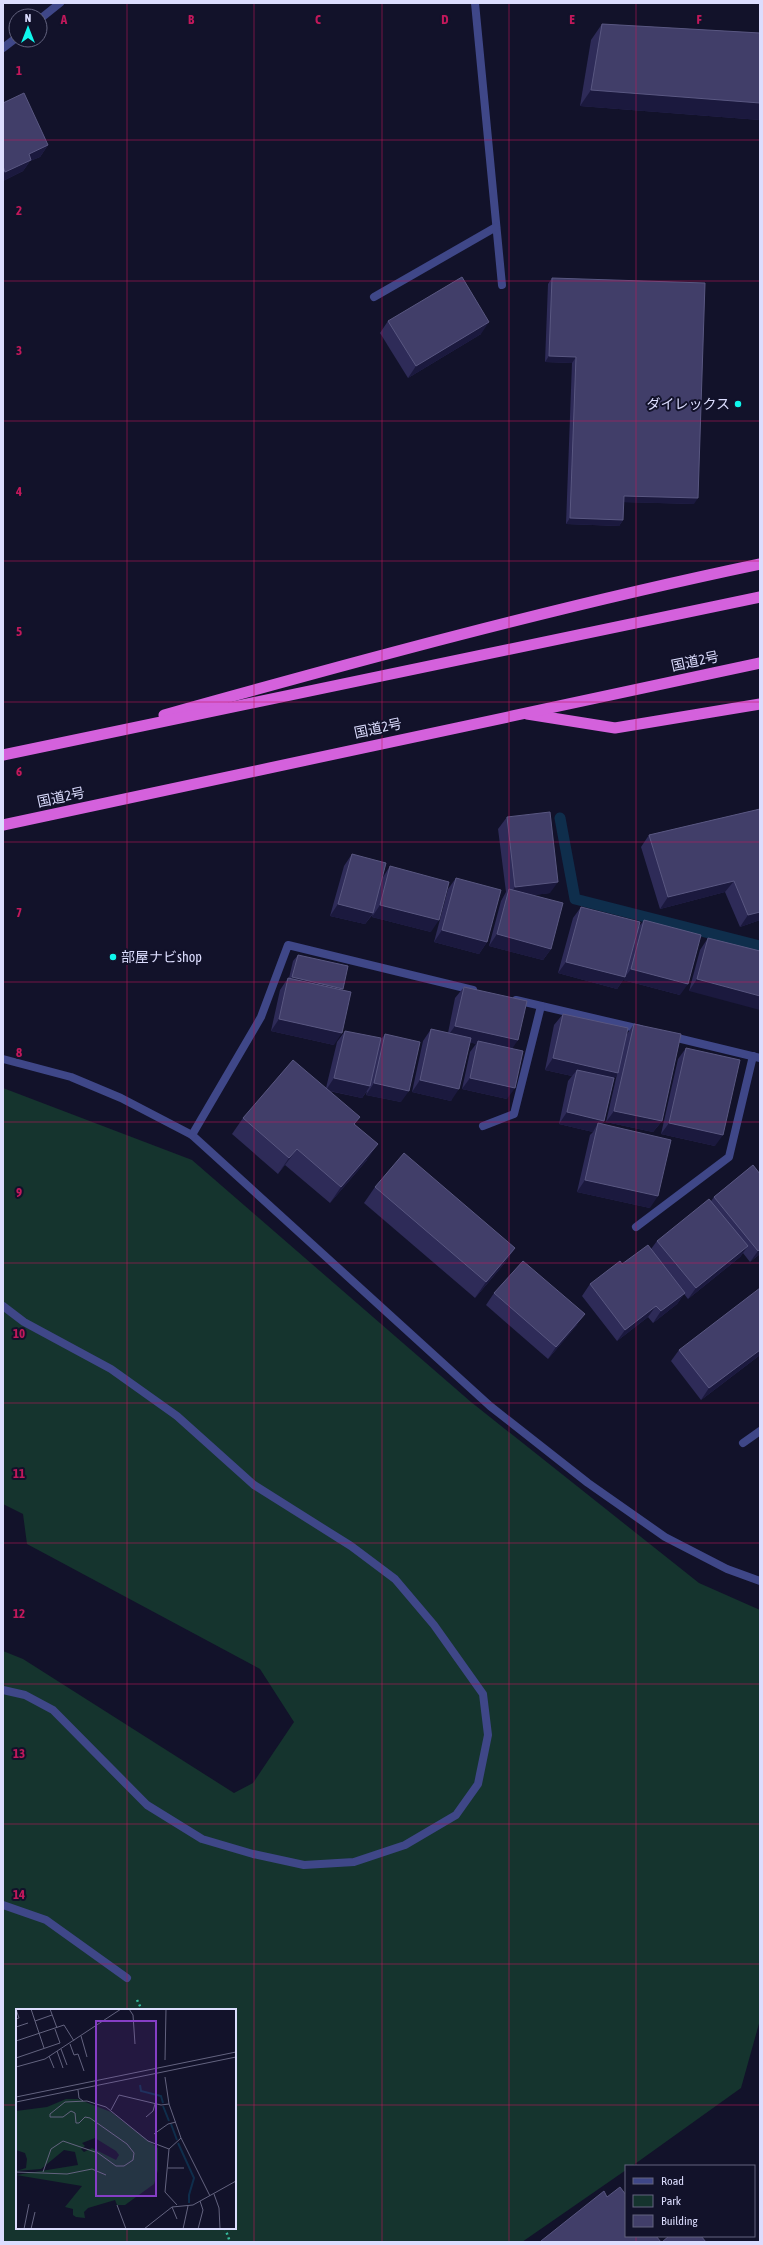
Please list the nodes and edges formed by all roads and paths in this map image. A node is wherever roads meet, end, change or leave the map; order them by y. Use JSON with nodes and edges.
{"nodes":[{"id":1,"x":60,"y":3,"type":"edge"},
{"id":2,"x":474,"y":3,"type":"edge"},
{"id":3,"x":48,"y":13,"type":"edge"},
{"id":4,"x":496,"y":227,"type":"junction"},
{"id":5,"x":502,"y":285,"type":"dead end"},
{"id":6,"x":374,"y":297,"type":"dead end"},
{"id":7,"x":760,"y":564,"type":"edge"},
{"id":8,"x":760,"y":597,"type":"edge"},
{"id":9,"x":760,"y":663,"type":"edge"},
{"id":10,"x":760,"y":704,"type":"edge"},
{"id":11,"x":520,"y":713,"type":"junction"},
{"id":12,"x":63,"y":743,"type":"junction"},
{"id":13,"x":3,"y":755,"type":"edge"},
{"id":14,"x":3,"y":824,"type":"edge"},
{"id":15,"x":481,"y":992,"type":"edge"},
{"id":16,"x":511,"y":999,"type":"edge"},
{"id":17,"x":541,"y":1006,"type":"junction"},
{"id":18,"x":647,"y":1031,"type":"edge"},
{"id":19,"x":662,"y":1035,"type":"edge"},
{"id":20,"x":757,"y":1057,"type":"edge"},
{"id":21,"x":3,"y":1059,"type":"edge"},
{"id":22,"x":483,"y":1126,"type":"dead end"},
{"id":23,"x":192,"y":1135,"type":"junction"},
{"id":24,"x":636,"y":1227,"type":"dead end"},
{"id":25,"x":3,"y":1306,"type":"edge"},
{"id":26,"x":760,"y":1431,"type":"edge"},
{"id":27,"x":743,"y":1443,"type":"dead end"},
{"id":28,"x":760,"y":1581,"type":"edge"},
{"id":29,"x":3,"y":1690,"type":"edge"},
{"id":30,"x":3,"y":1905,"type":"edge"},
{"id":31,"x":127,"y":1978,"type":"dead end"},
{"id":32,"x":225,"y":2229,"type":"edge"},
{"id":33,"x":230,"y":2242,"type":"edge"}],
"edges":[{"from":1,"to":3,"type":"street"},
{"from":2,"to":4,"type":"street"},
{"from":4,"to":5,"type":"street"},
{"from":4,"to":6,"type":"street"},
{"from":7,"to":12,"type":"highway"},
{"from":8,"to":12,"type":"highway"},
{"from":9,"to":11,"type":"highway","name":"国道2号"},
{"from":10,"to":11,"type":"highway"},
{"from":11,"to":14,"type":"highway","name":"国道2号"},
{"from":12,"to":13,"type":"highway"},
{"from":15,"to":23,"type":"street"},
{"from":16,"to":17,"type":"street"},
{"from":17,"to":18,"type":"street"},
{"from":17,"to":22,"type":"street"},
{"from":19,"to":20,"type":"street"},
{"from":20,"to":24,"type":"street"},
{"from":21,"to":23,"type":"street"},
{"from":23,"to":28,"type":"street"},
{"from":25,"to":29,"type":"street"},
{"from":26,"to":27,"type":"street"},
{"from":30,"to":31,"type":"street"},
{"from":32,"to":33,"type":"path"}]}
